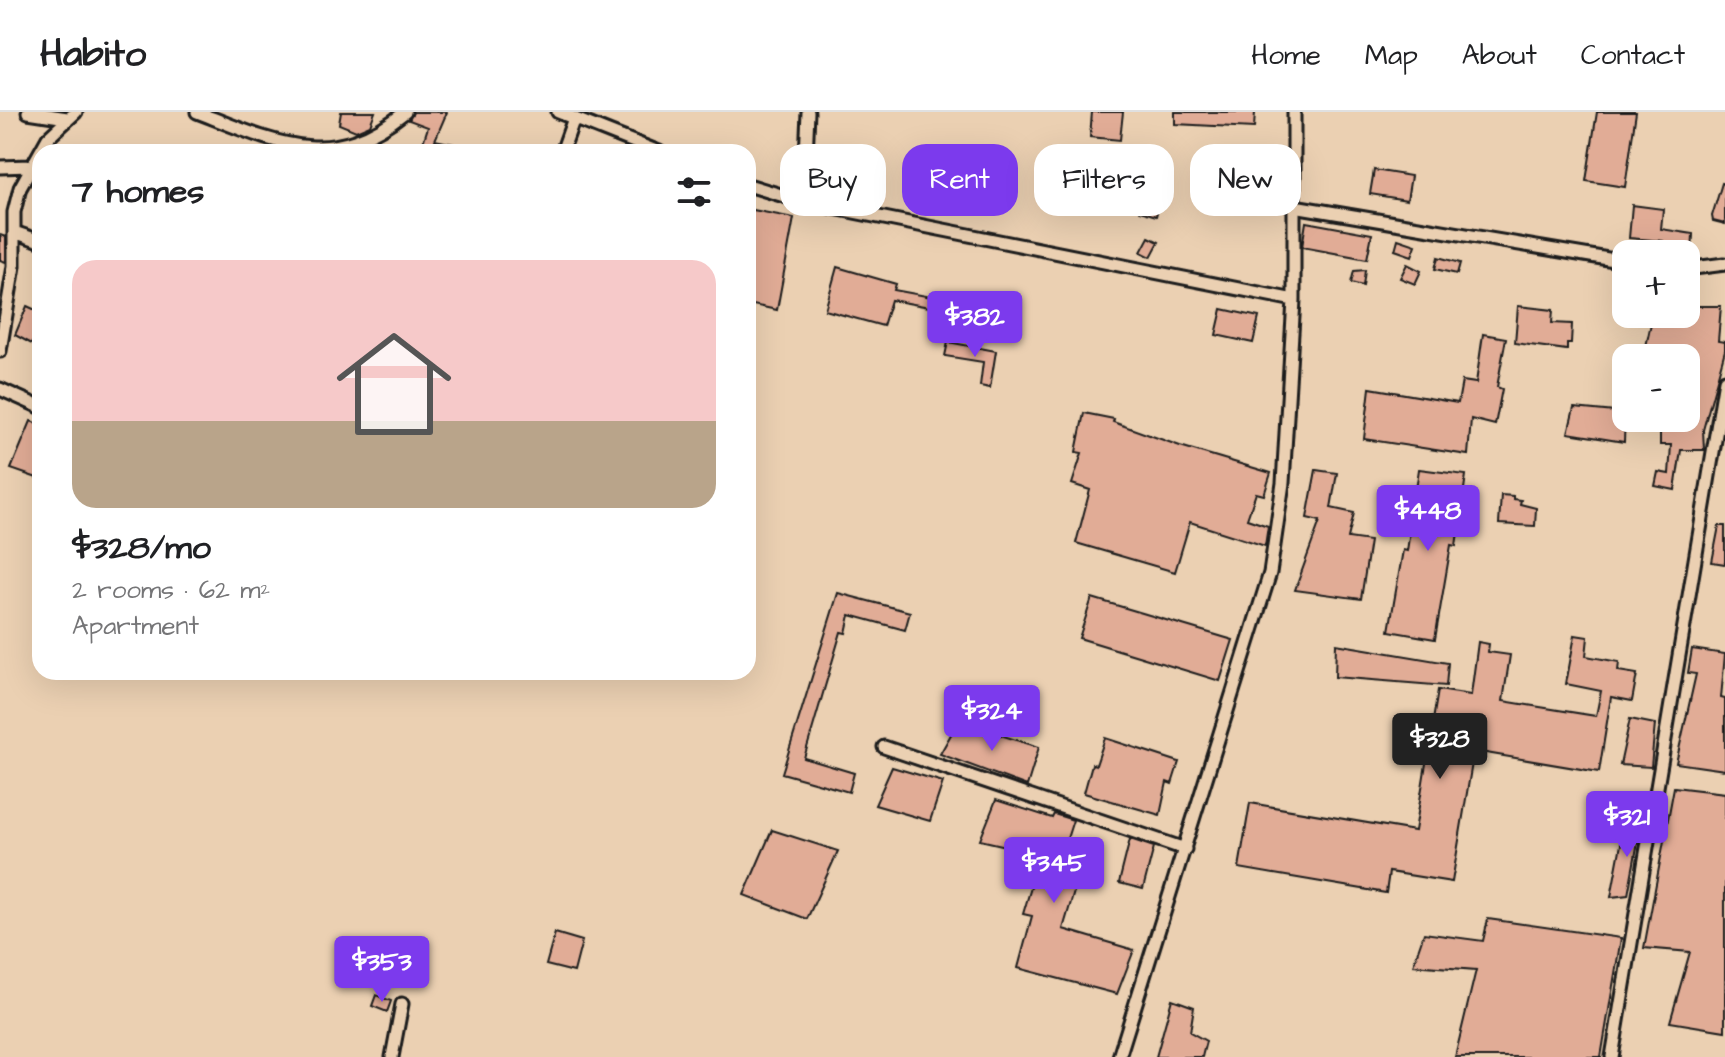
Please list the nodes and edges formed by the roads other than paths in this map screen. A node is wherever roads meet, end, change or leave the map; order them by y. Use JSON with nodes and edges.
{"nodes":[{"id":1,"x":28,"y":112,"type":"edge"},
{"id":2,"x":197,"y":112,"type":"edge"},
{"id":3,"x":405,"y":112,"type":"edge"},
{"id":4,"x":558,"y":112,"type":"edge"},
{"id":5,"x":808,"y":112,"type":"edge"},
{"id":6,"x":1294,"y":112,"type":"edge"},
{"id":7,"x":71,"y":115,"type":"edge"},
{"id":8,"x":574,"y":118,"type":"junction"},
{"id":9,"x":48,"y":144,"type":"edge"},
{"id":10,"x":293,"y":144,"type":"edge"},
{"id":11,"x":342,"y":144,"type":"edge"},
{"id":12,"x":565,"y":144,"type":"edge"},
{"id":13,"x":639,"y":144,"type":"edge"},
{"id":14,"x":807,"y":144,"type":"edge"},
{"id":15,"x":1294,"y":144,"type":"edge"},
{"id":16,"x":32,"y":164,"type":"edge"},
{"id":17,"x":30,"y":166,"type":"junction"},
{"id":18,"x":0,"y":167,"type":"edge"},
{"id":19,"x":756,"y":187,"type":"edge"},
{"id":20,"x":780,"y":195,"type":"edge"},
{"id":21,"x":1301,"y":207,"type":"edge"},
{"id":22,"x":874,"y":216,"type":"edge"},
{"id":23,"x":1294,"y":216,"type":"edge"},
{"id":24,"x":14,"y":232,"type":"junction"},
{"id":25,"x":32,"y":238,"type":"edge"},
{"id":26,"x":1612,"y":260,"type":"edge"},
{"id":27,"x":1725,"y":264,"type":"edge"},
{"id":28,"x":1700,"y":267,"type":"edge"},
{"id":29,"x":1294,"y":300,"type":"junction"},
{"id":30,"x":0,"y":351,"type":"edge"},
{"id":31,"x":1725,"y":380,"type":"edge"},
{"id":32,"x":0,"y":389,"type":"edge"},
{"id":33,"x":32,"y":403,"type":"edge"},
{"id":34,"x":884,"y":747,"type":"dead end"},
{"id":35,"x":1185,"y":849,"type":"junction"},
{"id":36,"x":402,"y":1004,"type":"dead end"},
{"id":37,"x":392,"y":1057,"type":"edge"},
{"id":38,"x":1119,"y":1057,"type":"edge"},
{"id":39,"x":1612,"y":1057,"type":"edge"}],
"edges":[{"from":1,"to":7,"type":"street"},
{"from":2,"to":10,"type":"street"},
{"from":3,"to":11,"type":"street"},
{"from":4,"to":8,"type":"street"},
{"from":5,"to":14,"type":"street"},
{"from":6,"to":15,"type":"street"},
{"from":7,"to":9,"type":"street"},
{"from":8,"to":12,"type":"street"},
{"from":8,"to":13,"type":"street"},
{"from":16,"to":17,"type":"street"},
{"from":17,"to":18,"type":"street"},
{"from":17,"to":24,"type":"street"},
{"from":19,"to":20,"type":"street"},
{"from":21,"to":26,"type":"street"},
{"from":22,"to":29,"type":"street"},
{"from":23,"to":29,"type":"street"},
{"from":24,"to":25,"type":"street"},
{"from":24,"to":30,"type":"street"},
{"from":27,"to":28,"type":"street"},
{"from":29,"to":35,"type":"street"},
{"from":31,"to":39,"type":"street"},
{"from":32,"to":33,"type":"street"},
{"from":34,"to":35,"type":"street"},
{"from":35,"to":38,"type":"street"},
{"from":36,"to":37,"type":"street"}]}
